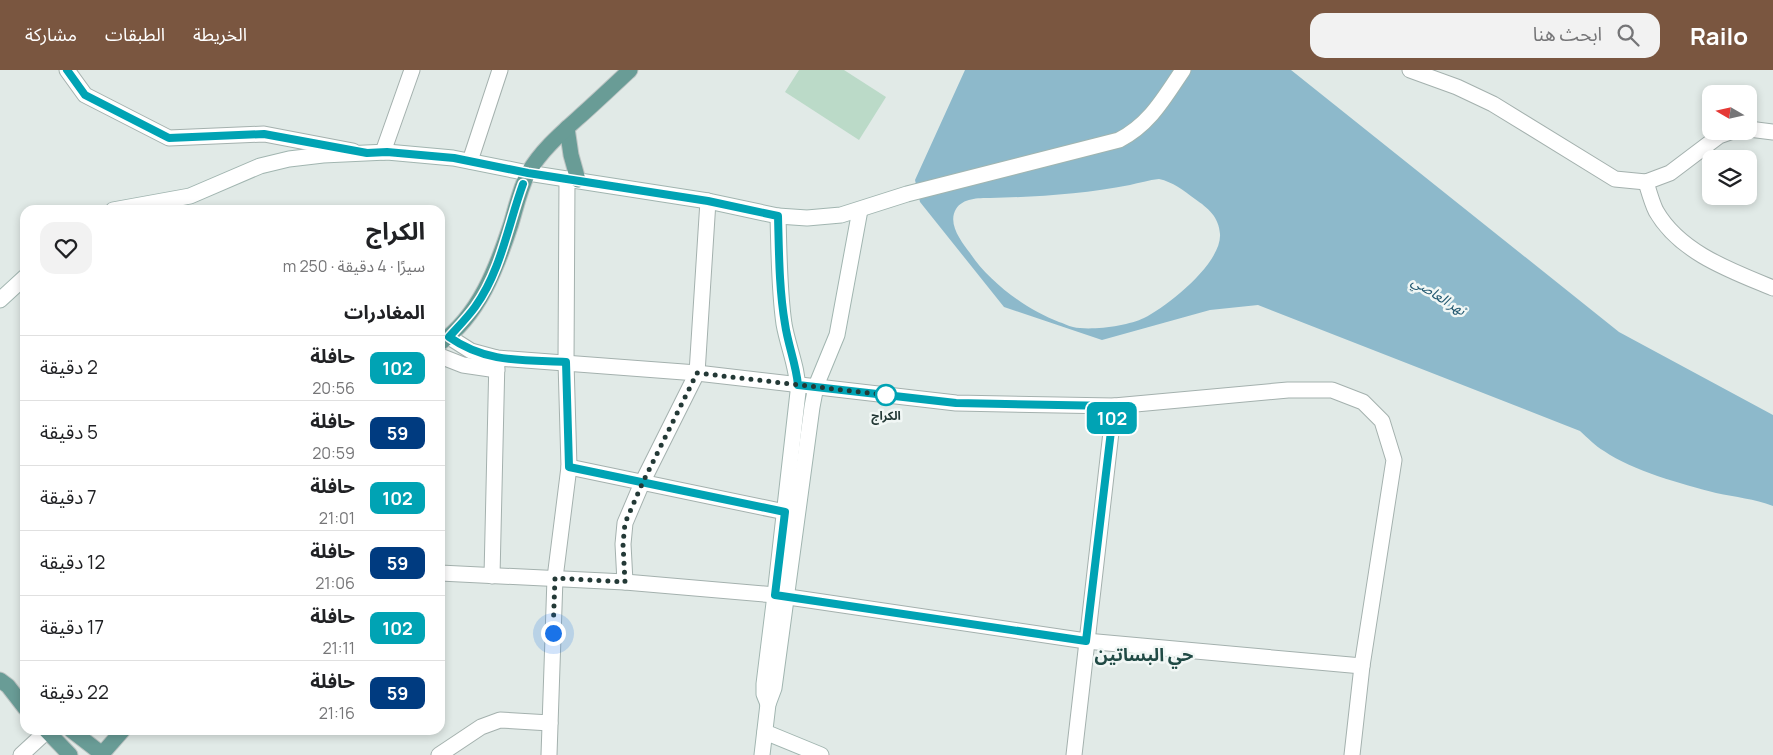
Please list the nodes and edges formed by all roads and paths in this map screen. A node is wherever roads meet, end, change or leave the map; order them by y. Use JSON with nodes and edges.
{"nodes":[{"id":1,"x":67,"y":70,"type":"edge"},
{"id":2,"x":412,"y":70,"type":"edge"},
{"id":3,"x":500,"y":70,"type":"edge"},
{"id":4,"x":630,"y":70,"type":"edge"},
{"id":5,"x":1183,"y":70,"type":"edge"},
{"id":6,"x":1410,"y":70,"type":"edge"},
{"id":7,"x":567,"y":128,"type":"junction"},
{"id":8,"x":1758,"y":130,"type":"edge"},
{"id":9,"x":1773,"y":132,"type":"edge"},
{"id":10,"x":1714,"y":140,"type":"edge"},
{"id":11,"x":383,"y":152,"type":"junction"},
{"id":12,"x":367,"y":153,"type":"junction"},
{"id":13,"x":470,"y":161,"type":"junction"},
{"id":14,"x":528,"y":173,"type":"junction"},
{"id":15,"x":572,"y":179,"type":"junction"},
{"id":16,"x":1646,"y":182,"type":"junction"},
{"id":17,"x":708,"y":201,"type":"junction"},
{"id":18,"x":140,"y":205,"type":"edge"},
{"id":19,"x":860,"y":210,"type":"junction"},
{"id":20,"x":778,"y":216,"type":"junction"},
{"id":21,"x":20,"y":282,"type":"edge"},
{"id":22,"x":1773,"y":288,"type":"edge"},
{"id":23,"x":0,"y":300,"type":"edge"},
{"id":24,"x":445,"y":339,"type":"edge"},
{"id":25,"x":445,"y":340,"type":"edge"},
{"id":26,"x":445,"y":358,"type":"edge"},
{"id":27,"x":566,"y":362,"type":"junction"},
{"id":28,"x":497,"y":364,"type":"junction"},
{"id":29,"x":697,"y":373,"type":"junction"},
{"id":30,"x":798,"y":385,"type":"junction"},
{"id":31,"x":816,"y":386,"type":"junction"},
{"id":32,"x":1114,"y":406,"type":"junction"},
{"id":33,"x":569,"y":467,"type":"junction"},
{"id":34,"x":642,"y":484,"type":"junction"},
{"id":35,"x":785,"y":512,"type":"junction"},
{"id":36,"x":445,"y":573,"type":"edge"},
{"id":37,"x":492,"y":576,"type":"junction"},
{"id":38,"x":555,"y":578,"type":"junction"},
{"id":39,"x":625,"y":582,"type":"junction"},
{"id":40,"x":781,"y":596,"type":"junction"},
{"id":41,"x":1086,"y":641,"type":"junction"},
{"id":42,"x":1362,"y":666,"type":"junction"},
{"id":43,"x":4,"y":683,"type":"edge"},
{"id":44,"x":20,"y":693,"type":"edge"},
{"id":45,"x":20,"y":702,"type":"edge"},
{"id":46,"x":550,"y":723,"type":"junction"},
{"id":47,"x":764,"y":732,"type":"junction"},
{"id":48,"x":49,"y":735,"type":"edge"},
{"id":49,"x":51,"y":735,"type":"edge"},
{"id":50,"x":76,"y":735,"type":"edge"},
{"id":51,"x":119,"y":735,"type":"edge"},
{"id":52,"x":102,"y":754,"type":"edge"},
{"id":53,"x":21,"y":755,"type":"edge"},
{"id":54,"x":70,"y":755,"type":"edge"},
{"id":55,"x":439,"y":755,"type":"edge"},
{"id":56,"x":549,"y":755,"type":"edge"},
{"id":57,"x":762,"y":755,"type":"edge"},
{"id":58,"x":821,"y":755,"type":"edge"},
{"id":59,"x":1074,"y":755,"type":"edge"},
{"id":60,"x":1352,"y":755,"type":"edge"}],
"edges":[{"from":1,"to":12,"type":"street"},
{"from":2,"to":11,"type":"street"},
{"from":3,"to":13,"type":"street"},
{"from":4,"to":7,"type":"main road"},
{"from":5,"to":19,"type":"street"},
{"from":6,"to":16,"type":"street"},
{"from":7,"to":14,"type":"main road"},
{"from":7,"to":15,"type":"main road"},
{"from":8,"to":9,"type":"street"},
{"from":10,"to":16,"type":"street"},
{"from":11,"to":12,"type":"street"},
{"from":11,"to":13,"type":"street"},
{"from":12,"to":18,"type":"street"},
{"from":13,"to":14,"type":"street"},
{"from":14,"to":15,"type":"street"},
{"from":14,"to":24,"type":"main road"},
{"from":15,"to":17,"type":"street"},
{"from":15,"to":27,"type":"street"},
{"from":16,"to":22,"type":"street"},
{"from":17,"to":20,"type":"street"},
{"from":17,"to":29,"type":"street"},
{"from":19,"to":20,"type":"street"},
{"from":19,"to":31,"type":"street"},
{"from":20,"to":30,"type":"street"},
{"from":21,"to":23,"type":"street"},
{"from":25,"to":28,"type":"street"},
{"from":26,"to":28,"type":"street"},
{"from":27,"to":28,"type":"street"},
{"from":27,"to":29,"type":"street"},
{"from":27,"to":33,"type":"street"},
{"from":28,"to":37,"type":"street"},
{"from":29,"to":30,"type":"street"},
{"from":29,"to":34,"type":"street"},
{"from":30,"to":31,"type":"street"},
{"from":30,"to":35,"type":"street"},
{"from":31,"to":32,"type":"street"},
{"from":31,"to":40,"type":"street"},
{"from":32,"to":41,"type":"street"},
{"from":32,"to":42,"type":"street"},
{"from":33,"to":34,"type":"street"},
{"from":33,"to":38,"type":"street"},
{"from":34,"to":35,"type":"street"},
{"from":34,"to":39,"type":"street"},
{"from":35,"to":40,"type":"street"},
{"from":36,"to":37,"type":"street"},
{"from":37,"to":38,"type":"street"},
{"from":38,"to":39,"type":"street"},
{"from":38,"to":46,"type":"street"},
{"from":39,"to":40,"type":"street"},
{"from":40,"to":41,"type":"street"},
{"from":40,"to":47,"type":"street"},
{"from":41,"to":42,"type":"street"},
{"from":41,"to":59,"type":"street"},
{"from":42,"to":60,"type":"street"},
{"from":43,"to":44,"type":"main road"},
{"from":43,"to":45,"type":"main road"},
{"from":46,"to":55,"type":"street"},
{"from":46,"to":56,"type":"street"},
{"from":47,"to":57,"type":"street"},
{"from":47,"to":58,"type":"street"},
{"from":48,"to":53,"type":"street"},
{"from":49,"to":54,"type":"main road"},
{"from":50,"to":52,"type":"main road"},
{"from":51,"to":52,"type":"main road"}]}
